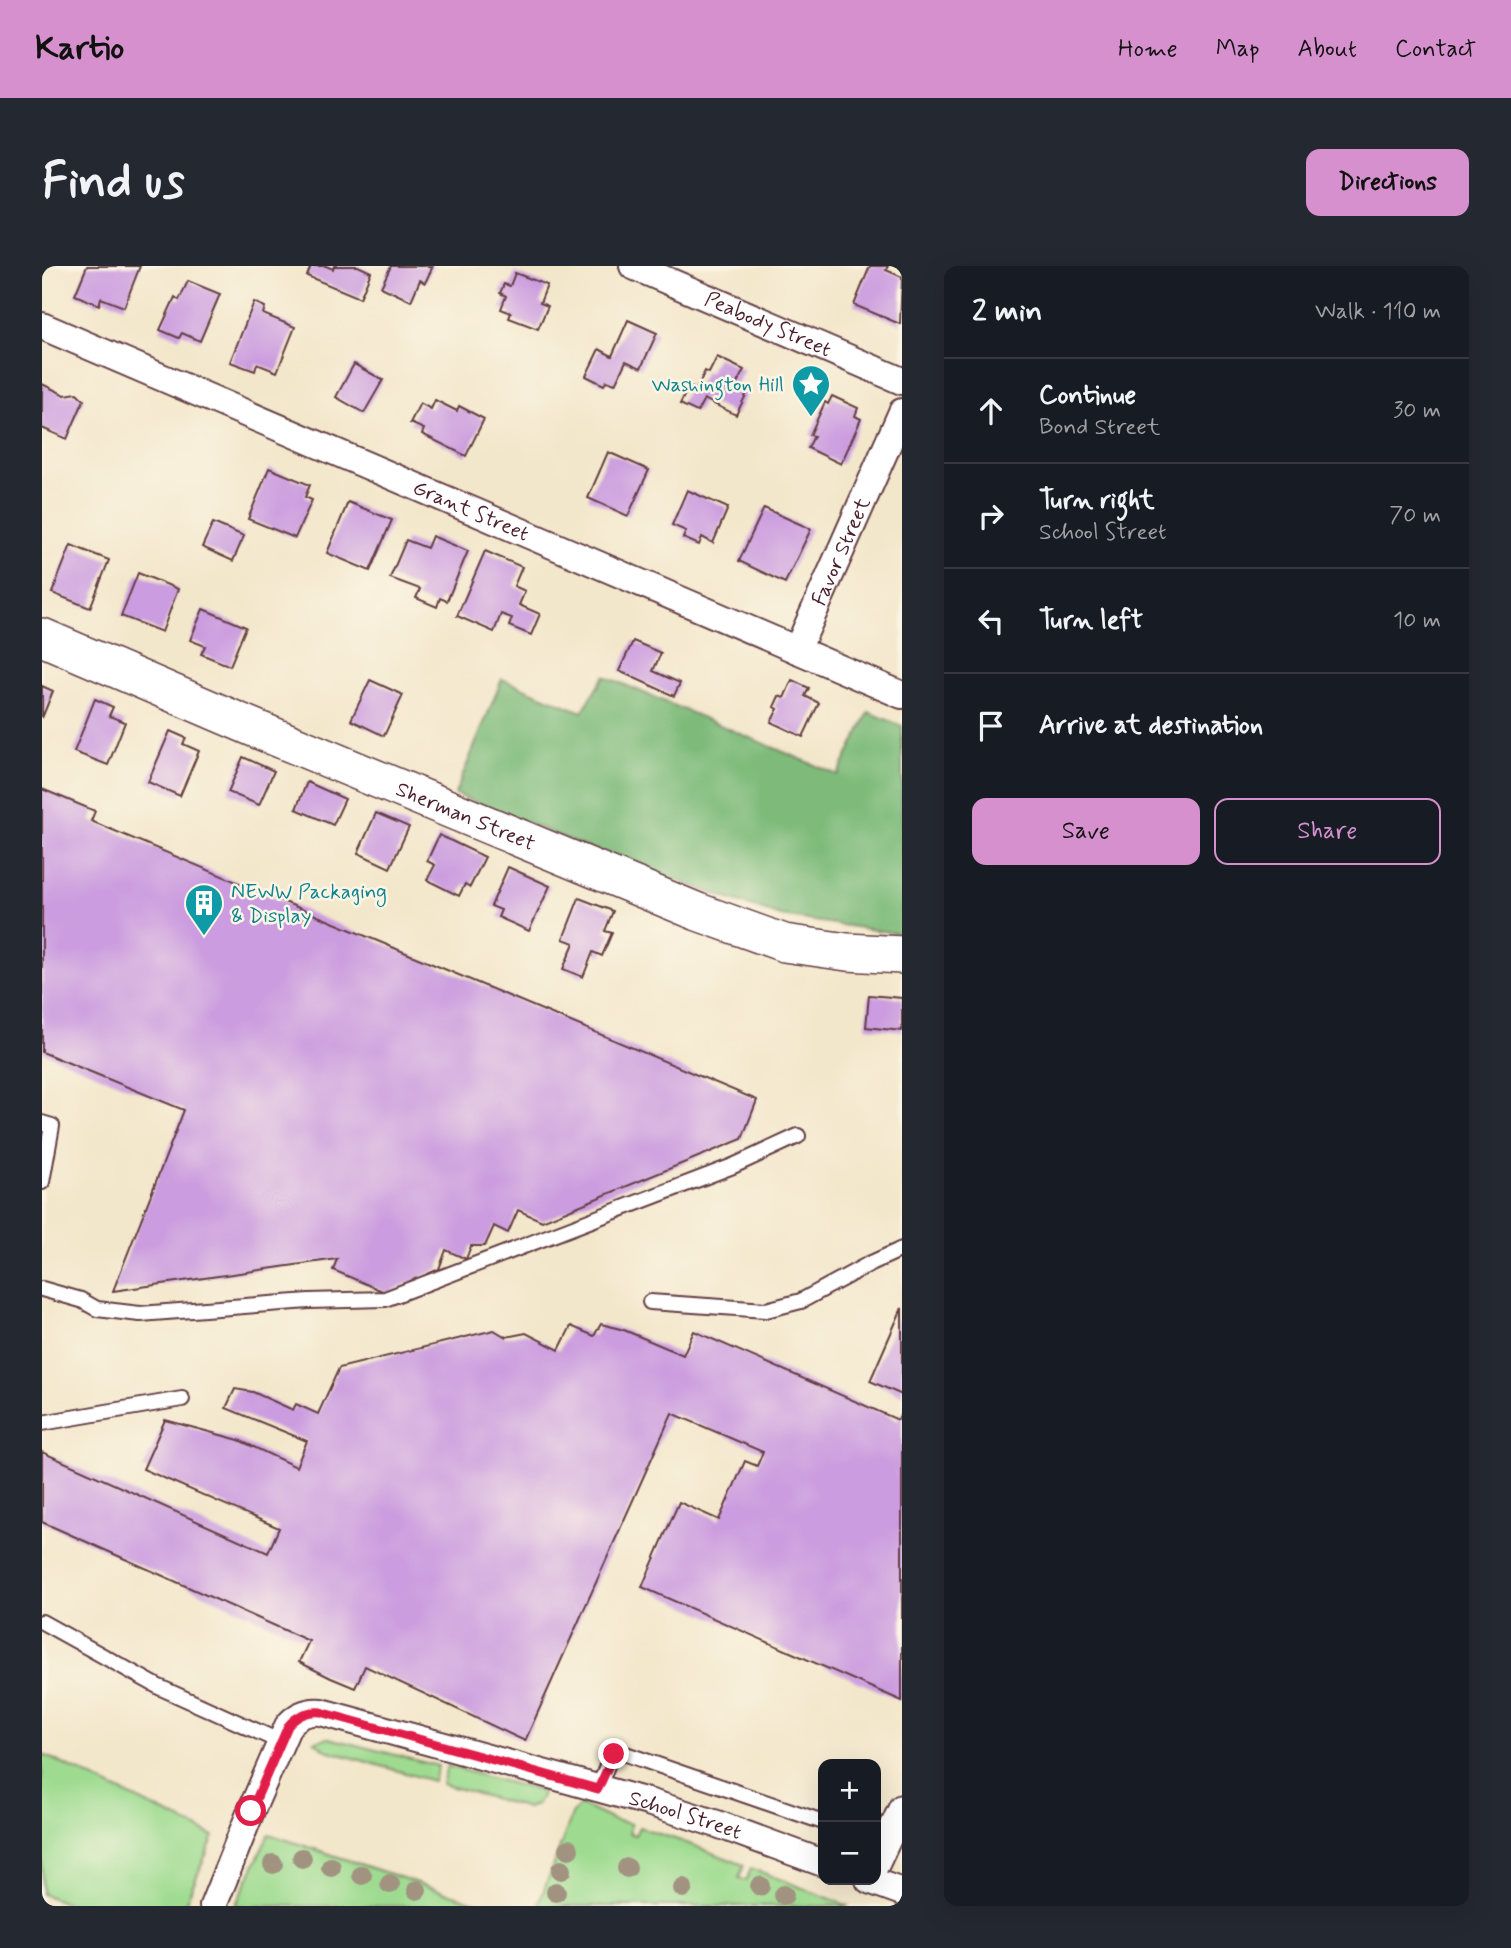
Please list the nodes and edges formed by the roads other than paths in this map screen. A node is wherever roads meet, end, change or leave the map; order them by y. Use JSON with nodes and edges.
{"nodes":[{"id":1,"x":633,"y":266,"type":"edge"},
{"id":2,"x":42,"y":326,"type":"edge"},
{"id":3,"x":902,"y":381,"type":"edge"},
{"id":4,"x":902,"y":412,"type":"edge"},
{"id":5,"x":42,"y":636,"type":"edge"},
{"id":6,"x":797,"y":650,"type":"junction"},
{"id":7,"x":902,"y":695,"type":"edge"},
{"id":8,"x":902,"y":955,"type":"edge"},
{"id":9,"x":42,"y":1123,"type":"edge"},
{"id":10,"x":798,"y":1136,"type":"dead end"},
{"id":11,"x":42,"y":1182,"type":"edge"},
{"id":12,"x":902,"y":1249,"type":"edge"},
{"id":13,"x":42,"y":1289,"type":"edge"},
{"id":14,"x":650,"y":1303,"type":"dead end"},
{"id":15,"x":182,"y":1399,"type":"dead end"},
{"id":16,"x":42,"y":1423,"type":"edge"},
{"id":17,"x":42,"y":1622,"type":"edge"},
{"id":18,"x":281,"y":1742,"type":"junction"},
{"id":19,"x":598,"y":1789,"type":"junction"},
{"id":20,"x":902,"y":1808,"type":"edge"},
{"id":21,"x":818,"y":1820,"type":"edge"},
{"id":22,"x":881,"y":1845,"type":"edge"},
{"id":23,"x":818,"y":1861,"type":"edge"},
{"id":24,"x":881,"y":1884,"type":"edge"},
{"id":25,"x":902,"y":1892,"type":"edge"},
{"id":26,"x":213,"y":1906,"type":"edge"}],
"edges":[{"from":1,"to":3,"type":"street","name":"Peabody Street"},
{"from":2,"to":6,"type":"street","name":"Grant Street"},
{"from":4,"to":6,"type":"street","name":"Favor Street"},
{"from":5,"to":8,"type":"street","name":"Sherman Street"},
{"from":6,"to":7,"type":"street","name":"Grant Street"},
{"from":9,"to":11,"type":"lane"},
{"from":10,"to":13,"type":"lane"},
{"from":12,"to":14,"type":"lane"},
{"from":15,"to":16,"type":"lane"},
{"from":17,"to":18,"type":"lane"},
{"from":18,"to":19,"type":"street","name":"School Street"},
{"from":18,"to":26,"type":"street"},
{"from":19,"to":21,"type":"lane"},
{"from":19,"to":23,"type":"street","name":"School Street"},
{"from":20,"to":22,"type":"street"},
{"from":24,"to":25,"type":"street"}]}
